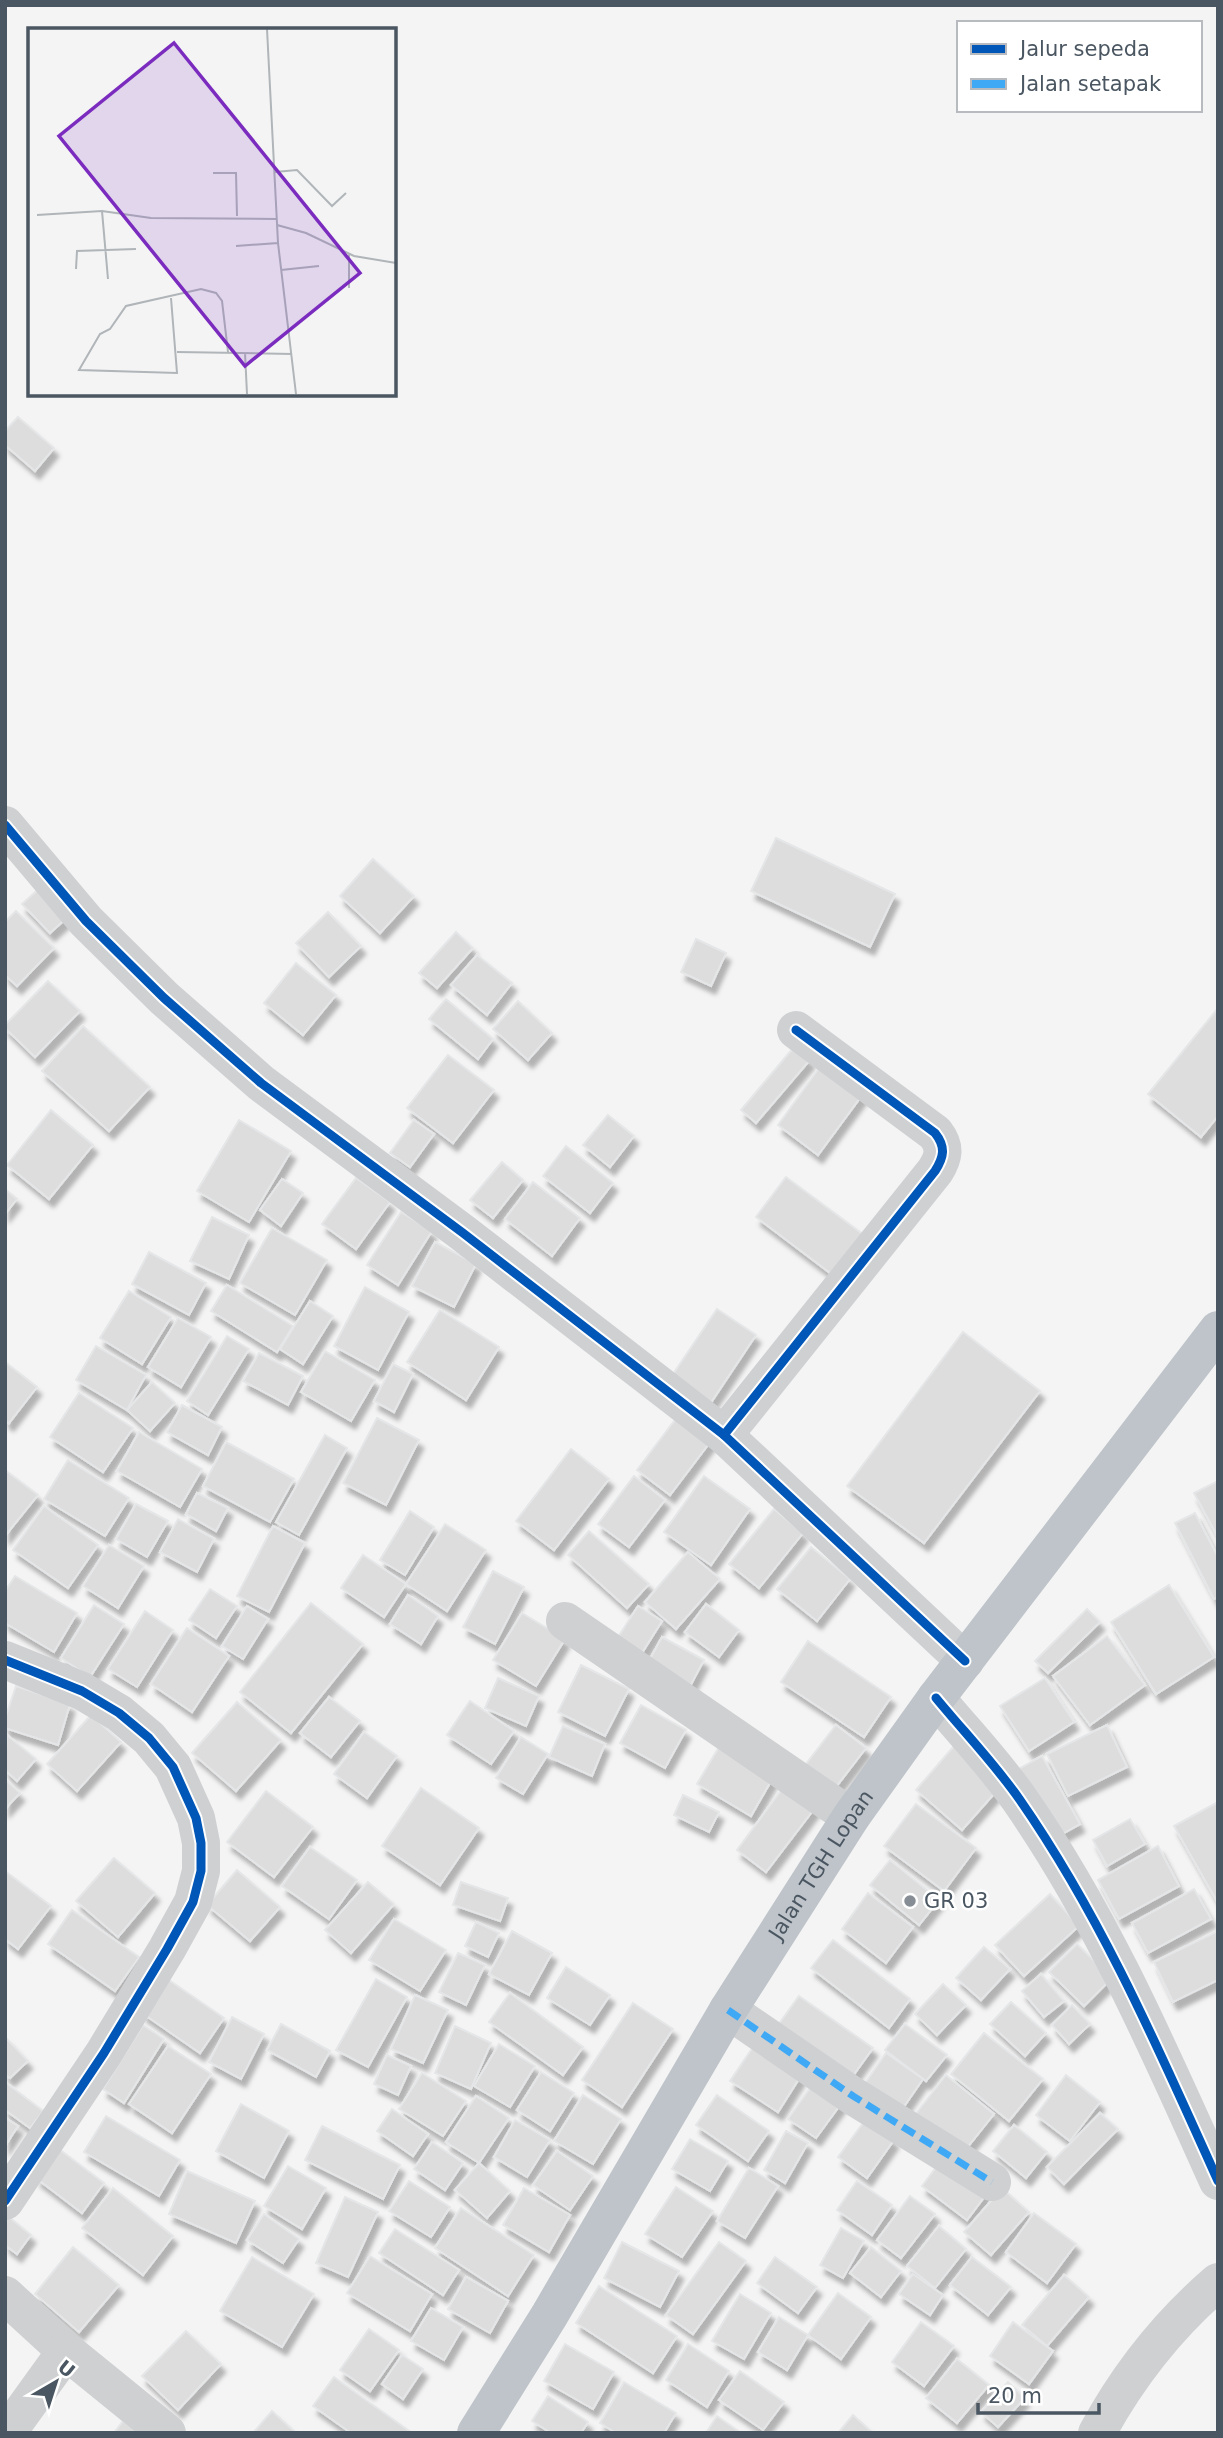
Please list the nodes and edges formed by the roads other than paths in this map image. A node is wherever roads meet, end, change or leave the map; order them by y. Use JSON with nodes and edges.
{"nodes":[{"id":1,"x":5,"y":825,"type":"edge"},
{"id":2,"x":796,"y":1030,"type":"dead end"},
{"id":3,"x":1212,"y":1348,"type":"edge"},
{"id":4,"x":724,"y":1435,"type":"junction"},
{"id":5,"x":565,"y":1621,"type":"dead end"},
{"id":6,"x":5,"y":1660,"type":"edge"},
{"id":7,"x":965,"y":1661,"type":"junction"},
{"id":8,"x":936,"y":1698,"type":"junction"},
{"id":9,"x":851,"y":1817,"type":"junction"},
{"id":10,"x":728,"y":2010,"type":"junction"},
{"id":11,"x":1218,"y":2181,"type":"edge"},
{"id":12,"x":992,"y":2182,"type":"dead end"},
{"id":13,"x":5,"y":2201,"type":"edge"},
{"id":14,"x":1218,"y":2282,"type":"edge"},
{"id":15,"x":5,"y":2295,"type":"edge"},
{"id":16,"x":66,"y":2351,"type":"junction"},
{"id":17,"x":6,"y":2433,"type":"edge"},
{"id":18,"x":167,"y":2433,"type":"edge"},
{"id":19,"x":476,"y":2433,"type":"edge"},
{"id":20,"x":1097,"y":2433,"type":"edge"}],
"edges":[{"from":1,"to":4,"type":"street"},
{"from":2,"to":4,"type":"street"},
{"from":3,"to":7,"type":"highway","name":"Jalan TGH Lopan"},
{"from":4,"to":7,"type":"street"},
{"from":5,"to":9,"type":"street"},
{"from":6,"to":13,"type":"street"},
{"from":7,"to":8,"type":"highway","name":"Jalan TGH Lopan"},
{"from":8,"to":9,"type":"highway","name":"Jalan TGH Lopan"},
{"from":8,"to":11,"type":"street"},
{"from":9,"to":10,"type":"highway","name":"Jalan TGH Lopan"},
{"from":10,"to":12,"type":"street"},
{"from":10,"to":19,"type":"highway","name":"Jalan TGH Lopan"},
{"from":14,"to":20,"type":"street"},
{"from":15,"to":16,"type":"street"},
{"from":16,"to":17,"type":"street"},
{"from":16,"to":18,"type":"street"}]}
